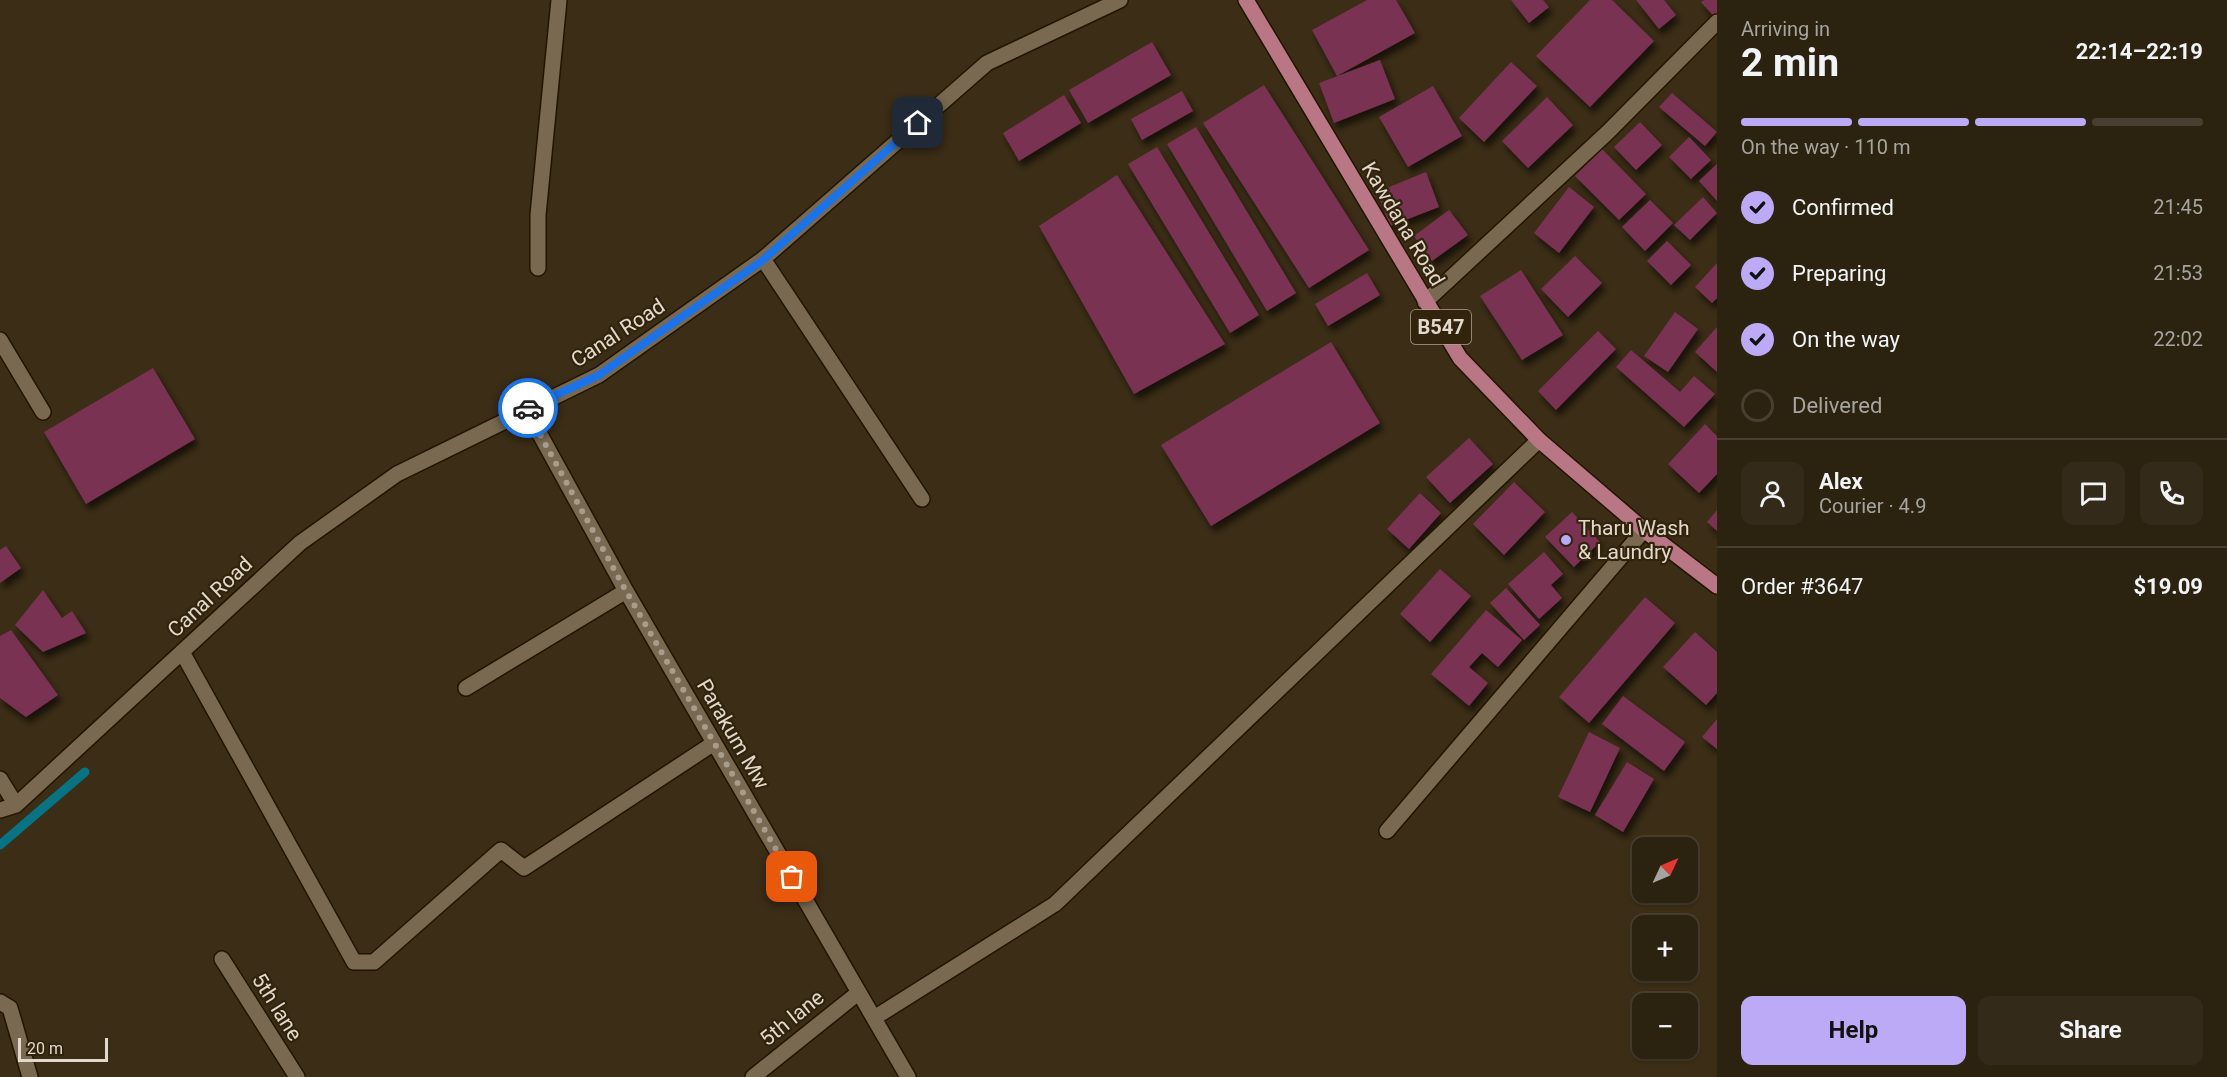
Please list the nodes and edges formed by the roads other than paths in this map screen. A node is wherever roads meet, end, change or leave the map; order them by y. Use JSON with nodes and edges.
{"nodes":[{"id":1,"x":559,"y":0,"type":"edge"},
{"id":2,"x":1120,"y":0,"type":"edge"},
{"id":3,"x":1246,"y":0,"type":"edge"},
{"id":4,"x":1717,"y":22,"type":"edge"},
{"id":5,"x":763,"y":260,"type":"junction"},
{"id":6,"x":538,"y":268,"type":"dead end"},
{"id":7,"x":1425,"y":302,"type":"junction"},
{"id":8,"x":0,"y":340,"type":"edge"},
{"id":9,"x":526,"y":409,"type":"junction"},
{"id":10,"x":43,"y":412,"type":"dead end"},
{"id":11,"x":1539,"y":440,"type":"junction"},
{"id":12,"x":922,"y":499,"type":"dead end"},
{"id":13,"x":1644,"y":530,"type":"junction"},
{"id":14,"x":1717,"y":586,"type":"edge"},
{"id":15,"x":626,"y":591,"type":"junction"},
{"id":16,"x":182,"y":652,"type":"junction"},
{"id":17,"x":466,"y":688,"type":"dead end"},
{"id":18,"x":714,"y":743,"type":"junction"},
{"id":19,"x":0,"y":779,"type":"edge"},
{"id":20,"x":16,"y":805,"type":"junction"},
{"id":21,"x":0,"y":810,"type":"edge"},
{"id":22,"x":1387,"y":831,"type":"dead end"},
{"id":23,"x":222,"y":959,"type":"dead end"},
{"id":24,"x":858,"y":993,"type":"junction"},
{"id":25,"x":0,"y":1002,"type":"edge"},
{"id":26,"x":874,"y":1018,"type":"junction"},
{"id":27,"x":30,"y":1077,"type":"edge"},
{"id":28,"x":297,"y":1077,"type":"edge"},
{"id":29,"x":753,"y":1077,"type":"edge"},
{"id":30,"x":908,"y":1077,"type":"edge"}],
"edges":[{"from":1,"to":6,"type":"street"},
{"from":2,"to":5,"type":"street","name":"Canal Road"},
{"from":3,"to":7,"type":"main road","name":"Kawdana Road","number":"B547"},
{"from":4,"to":7,"type":"street"},
{"from":5,"to":9,"type":"street","name":"Canal Road"},
{"from":5,"to":12,"type":"street"},
{"from":7,"to":11,"type":"main road","name":"Kawdana Road","number":"B547"},
{"from":8,"to":10,"type":"street"},
{"from":9,"to":15,"type":"street","name":"Parakum Mw"},
{"from":9,"to":16,"type":"street","name":"Canal Road"},
{"from":11,"to":13,"type":"main road","name":"Kawdana Road","number":"B547"},
{"from":11,"to":26,"type":"street"},
{"from":13,"to":14,"type":"main road","name":"Kawdana Road","number":"B547"},
{"from":13,"to":22,"type":"street"},
{"from":15,"to":17,"type":"street"},
{"from":15,"to":18,"type":"street","name":"Parakum Mw"},
{"from":16,"to":18,"type":"street"},
{"from":16,"to":20,"type":"street","name":"Canal Road"},
{"from":18,"to":24,"type":"street","name":"Parakum Mw"},
{"from":19,"to":20,"type":"street"},
{"from":20,"to":21,"type":"street","name":"Canal Road"},
{"from":23,"to":28,"type":"street","name":"5th lane"},
{"from":24,"to":26,"type":"street","name":"Parakum Mw"},
{"from":24,"to":29,"type":"street","name":"5th lane"},
{"from":25,"to":27,"type":"street"},
{"from":26,"to":30,"type":"street","name":"Parakum Mw"}]}
